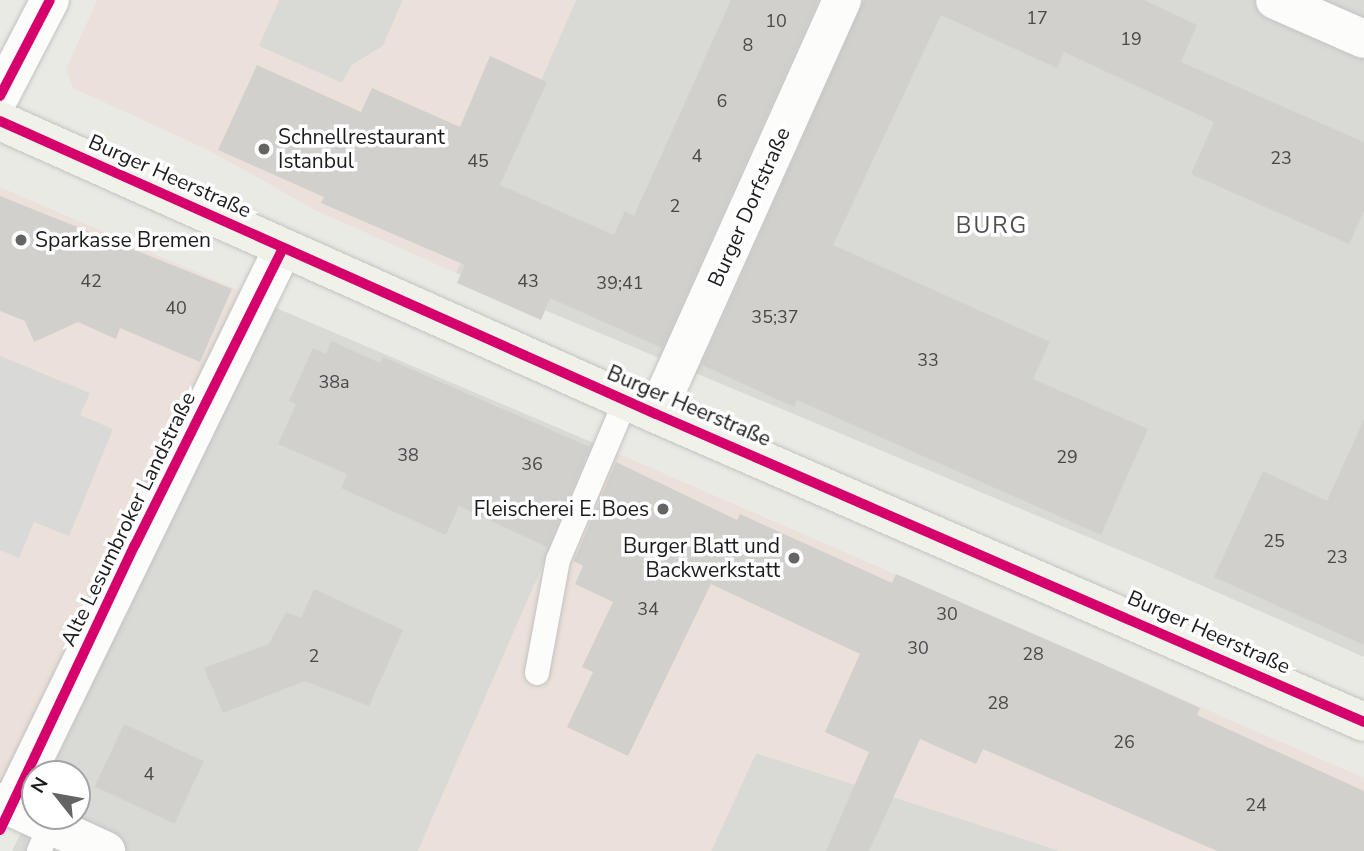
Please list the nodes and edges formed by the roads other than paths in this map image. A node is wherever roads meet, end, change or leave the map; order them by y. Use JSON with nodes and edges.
{"nodes":[{"id":1,"x":50,"y":0,"type":"edge"},
{"id":2,"x":842,"y":0,"type":"edge"},
{"id":3,"x":1275,"y":0,"type":"edge"},
{"id":4,"x":1364,"y":39,"type":"edge"},
{"id":5,"x":0,"y":96,"type":"edge"},
{"id":6,"x":0,"y":121,"type":"edge"},
{"id":7,"x":283,"y":248,"type":"junction"},
{"id":8,"x":641,"y":407,"type":"junction"},
{"id":9,"x":537,"y":673,"type":"dead end"},
{"id":10,"x":1364,"y":722,"type":"edge"},
{"id":11,"x":5,"y":805,"type":"edge"},
{"id":12,"x":45,"y":838,"type":"edge"},
{"id":13,"x":106,"y":851,"type":"edge"}],
"edges":[{"from":1,"to":5,"type":"street"},
{"from":2,"to":8,"type":"street","name":"Burger Dorfstraße"},
{"from":3,"to":4,"type":"street"},
{"from":6,"to":7,"type":"main road","name":"Burger Heerstraße"},
{"from":7,"to":8,"type":"main road","name":"Burger Heerstraße"},
{"from":7,"to":11,"type":"street","name":"Alte Lesumbroker Landstraße"},
{"from":8,"to":9,"type":"lane"},
{"from":8,"to":10,"type":"main road","name":"Burger Heerstraße"},
{"from":11,"to":12,"type":"street"},
{"from":12,"to":13,"type":"street"}]}
